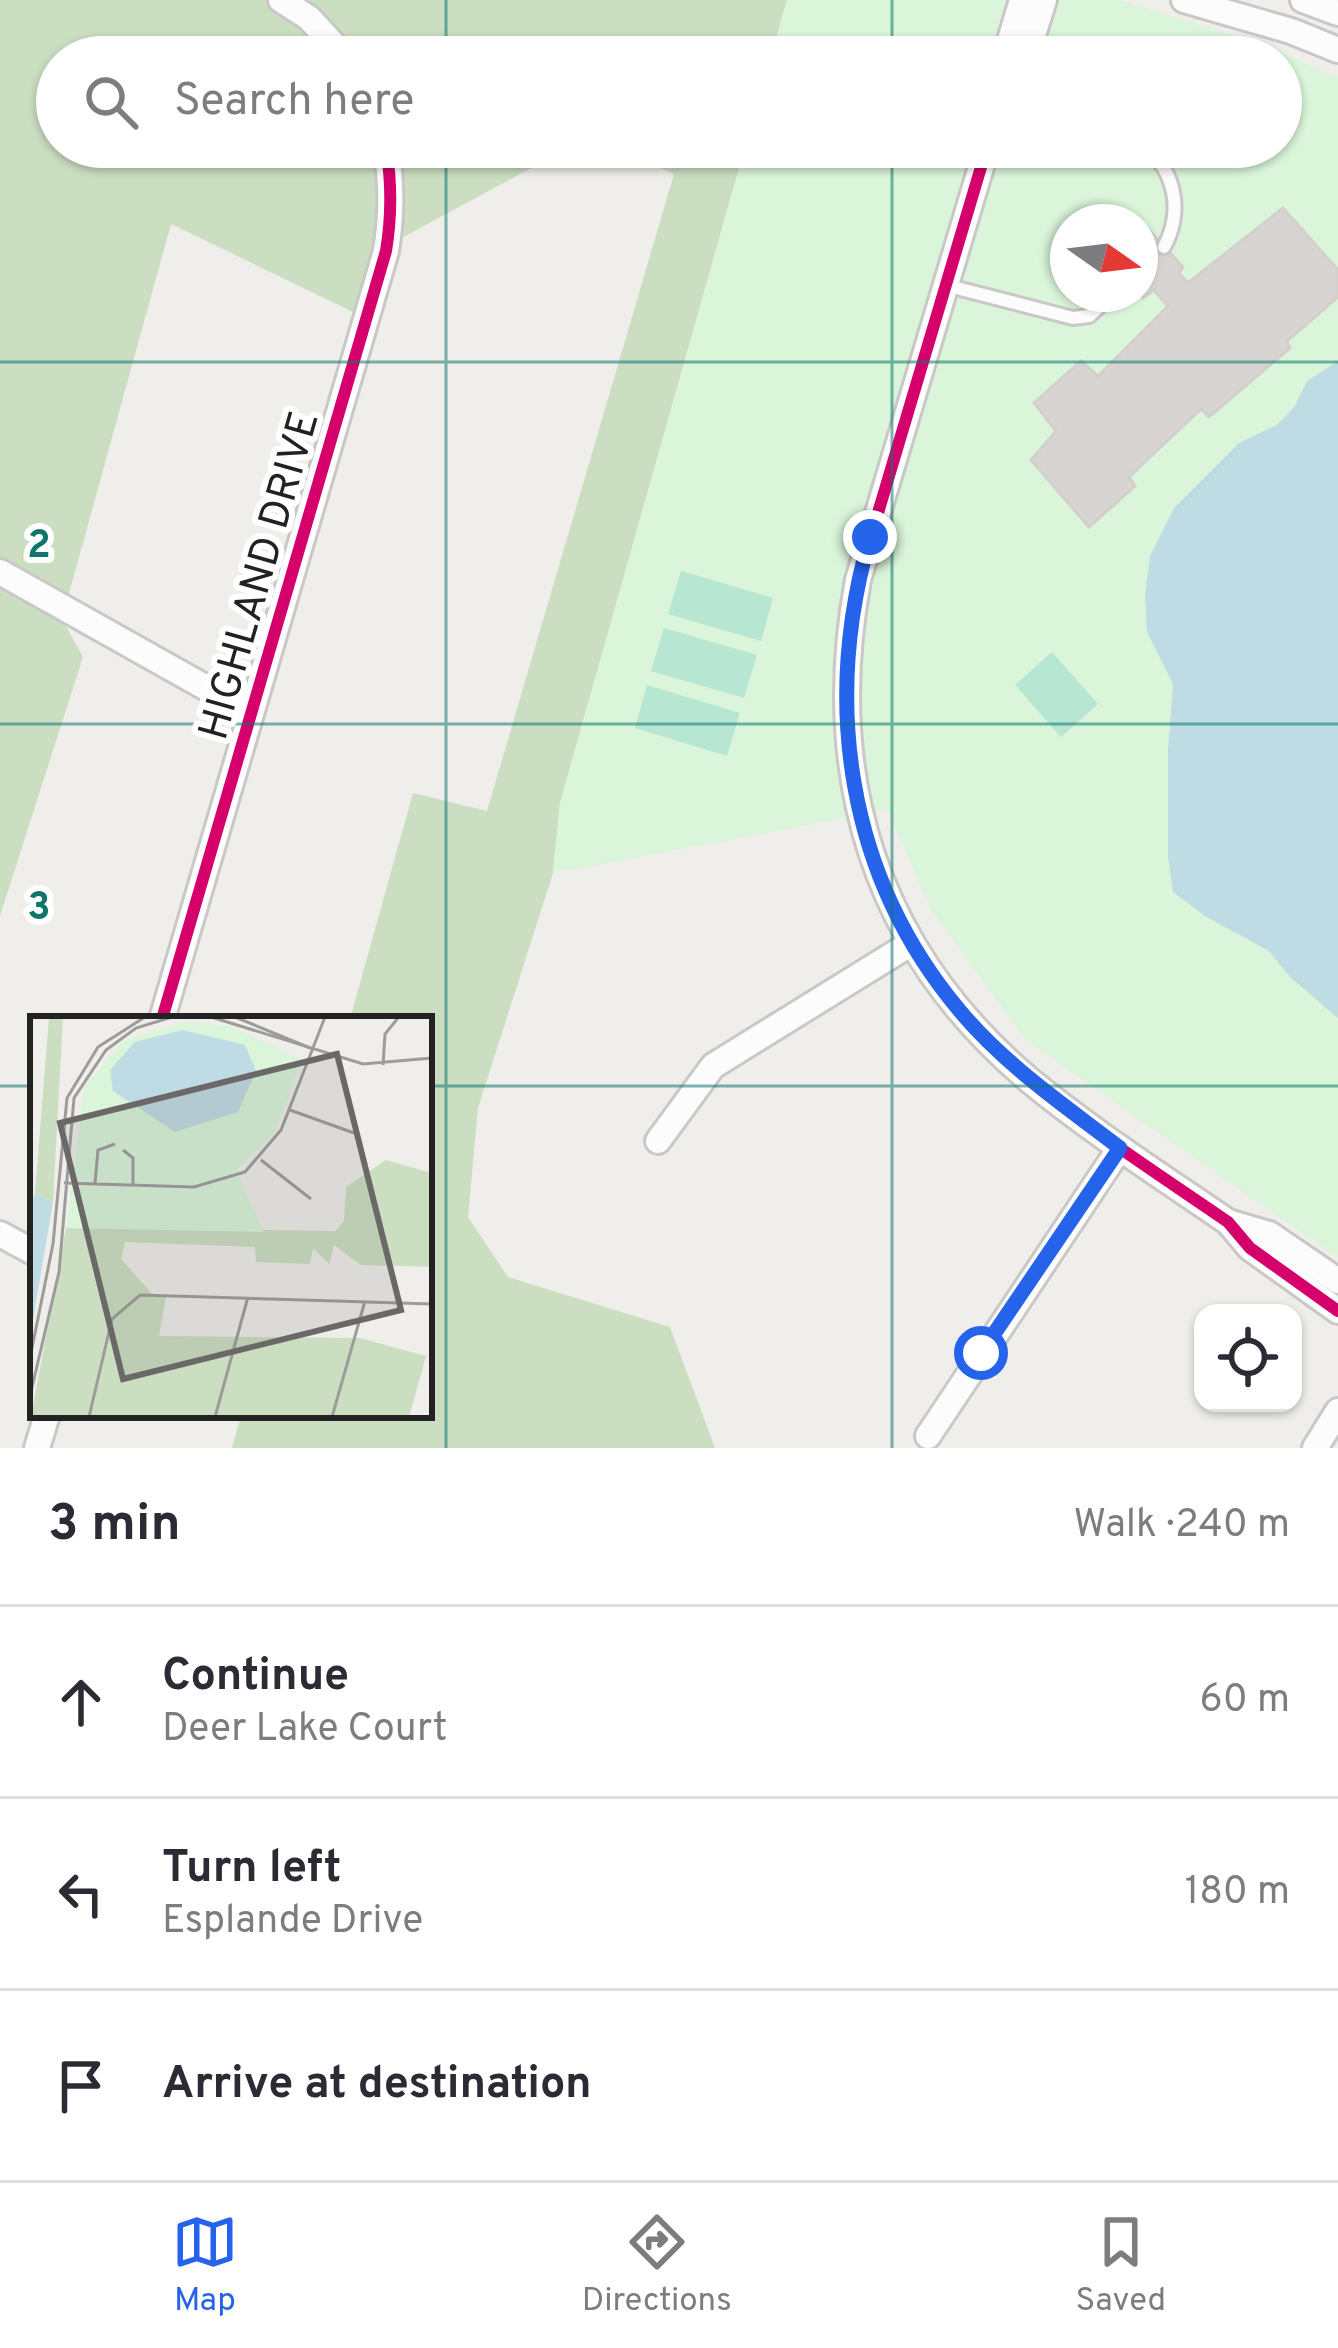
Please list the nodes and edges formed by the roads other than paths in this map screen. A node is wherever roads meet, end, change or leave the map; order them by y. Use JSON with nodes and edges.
{"nodes":[{"id":1,"x":281,"y":0,"type":"edge"},
{"id":2,"x":1022,"y":0,"type":"edge"},
{"id":3,"x":1044,"y":0,"type":"edge"},
{"id":4,"x":1184,"y":0,"type":"edge"},
{"id":5,"x":1303,"y":0,"type":"edge"},
{"id":6,"x":1338,"y":13,"type":"edge"},
{"id":7,"x":325,"y":36,"type":"edge"},
{"id":8,"x":1011,"y":36,"type":"edge"},
{"id":9,"x":1033,"y":36,"type":"edge"},
{"id":10,"x":1301,"y":36,"type":"edge"},
{"id":11,"x":1302,"y":36,"type":"edge"},
{"id":12,"x":1338,"y":50,"type":"edge"},
{"id":13,"x":389,"y":168,"type":"edge"},
{"id":14,"x":980,"y":168,"type":"edge"},
{"id":15,"x":1162,"y":168,"type":"edge"},
{"id":16,"x":1164,"y":247,"type":"dead end"},
{"id":17,"x":944,"y":285,"type":"junction"},
{"id":18,"x":1093,"y":312,"type":"edge"},
{"id":19,"x":0,"y":572,"type":"edge"},
{"id":20,"x":250,"y":713,"type":"junction"},
{"id":21,"x":910,"y":944,"type":"junction"},
{"id":22,"x":163,"y":1016,"type":"edge"},
{"id":23,"x":658,"y":1141,"type":"dead end"},
{"id":24,"x":1120,"y":1148,"type":"junction"},
{"id":25,"x":1228,"y":1222,"type":"junction"},
{"id":26,"x":0,"y":1234,"type":"edge"},
{"id":27,"x":30,"y":1250,"type":"edge"},
{"id":28,"x":1338,"y":1281,"type":"edge"},
{"id":29,"x":1338,"y":1311,"type":"edge"},
{"id":30,"x":1338,"y":1411,"type":"edge"},
{"id":31,"x":46,"y":1418,"type":"edge"},
{"id":32,"x":928,"y":1436,"type":"dead end"},
{"id":33,"x":37,"y":1448,"type":"edge"},
{"id":34,"x":1315,"y":1448,"type":"edge"}],
"edges":[{"from":1,"to":7,"type":"street"},
{"from":2,"to":8,"type":"street"},
{"from":3,"to":9,"type":"street"},
{"from":4,"to":10,"type":"street"},
{"from":5,"to":6,"type":"street"},
{"from":11,"to":12,"type":"street"},
{"from":13,"to":20,"type":"street","name":"HIGHLAND DRIVE"},
{"from":14,"to":17,"type":"street"},
{"from":15,"to":16,"type":"lane"},
{"from":17,"to":18,"type":"lane"},
{"from":17,"to":21,"type":"street"},
{"from":19,"to":20,"type":"street"},
{"from":20,"to":22,"type":"street","name":"HIGHLAND DRIVE"},
{"from":21,"to":23,"type":"street"},
{"from":21,"to":24,"type":"street"},
{"from":24,"to":25,"type":"street"},
{"from":24,"to":32,"type":"street"},
{"from":25,"to":28,"type":"street"},
{"from":25,"to":29,"type":"street"},
{"from":26,"to":27,"type":"street"},
{"from":30,"to":34,"type":"street"},
{"from":31,"to":33,"type":"street"}]}
